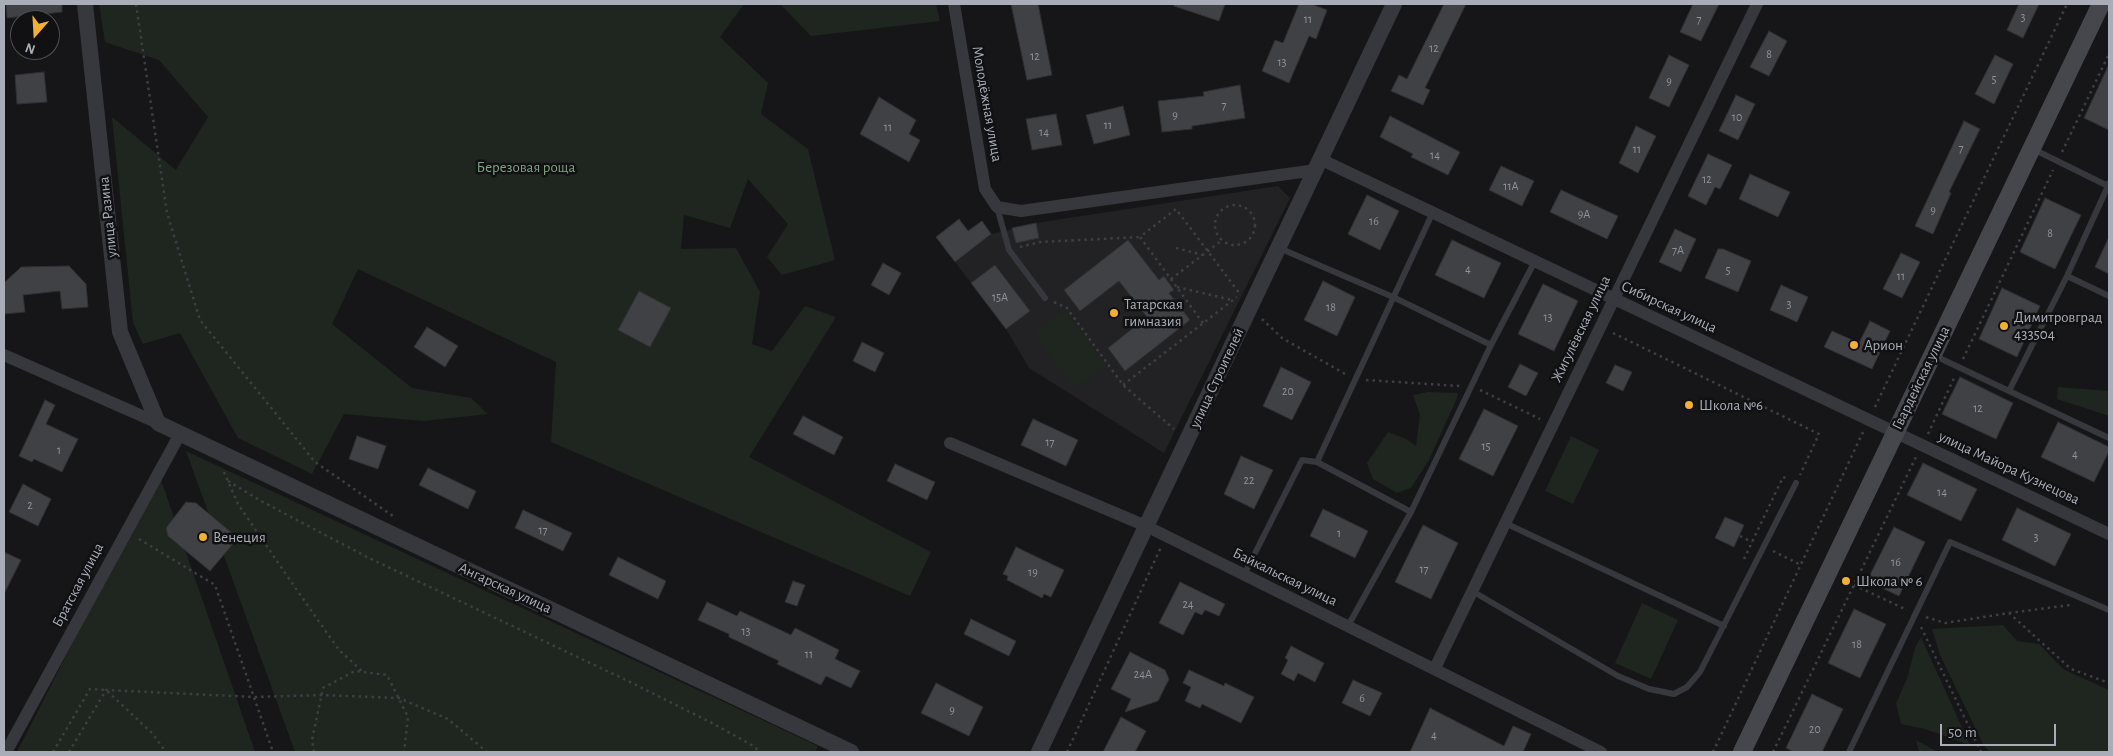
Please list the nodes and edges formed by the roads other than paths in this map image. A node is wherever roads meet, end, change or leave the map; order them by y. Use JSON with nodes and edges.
{"nodes":[{"id":1,"x":85,"y":4,"type":"edge"},
{"id":2,"x":954,"y":4,"type":"edge"},
{"id":3,"x":1394,"y":4,"type":"edge"},
{"id":4,"x":1757,"y":4,"type":"edge"},
{"id":5,"x":2101,"y":4,"type":"edge"},
{"id":6,"x":2031,"y":148,"type":"junction"},
{"id":7,"x":1318,"y":164,"type":"junction"},
{"id":8,"x":2109,"y":184,"type":"edge"},
{"id":9,"x":996,"y":207,"type":"junction"},
{"id":10,"x":1433,"y":212,"type":"junction"},
{"id":11,"x":1279,"y":248,"type":"junction"},
{"id":12,"x":1535,"y":261,"type":"junction"},
{"id":13,"x":2068,"y":276,"type":"junction"},
{"id":14,"x":2109,"y":296,"type":"edge"},
{"id":15,"x":1393,"y":297,"type":"junction"},
{"id":16,"x":1045,"y":298,"type":"road end"},
{"id":17,"x":1614,"y":299,"type":"junction"},
{"id":18,"x":1492,"y":344,"type":"junction"},
{"id":19,"x":4,"y":355,"type":"edge"},
{"id":20,"x":1932,"y":355,"type":"junction"},
{"id":21,"x":2009,"y":391,"type":"junction"},
{"id":22,"x":158,"y":423,"type":"junction"},
{"id":23,"x":1895,"y":432,"type":"junction"},
{"id":24,"x":180,"y":434,"type":"junction"},
{"id":25,"x":2109,"y":438,"type":"edge"},
{"id":26,"x":950,"y":443,"type":"dead end"},
{"id":27,"x":1317,"y":462,"type":"junction"},
{"id":28,"x":1796,"y":483,"type":"road end"},
{"id":29,"x":1411,"y":512,"type":"junction"},
{"id":30,"x":1505,"y":522,"type":"junction"},
{"id":31,"x":1146,"y":526,"type":"junction"},
{"id":32,"x":2109,"y":534,"type":"edge"},
{"id":33,"x":1244,"y":575,"type":"junction"},
{"id":34,"x":1472,"y":591,"type":"junction"},
{"id":35,"x":2109,"y":610,"type":"edge"},
{"id":36,"x":1348,"y":626,"type":"junction"},
{"id":37,"x":1724,"y":626,"type":"junction"},
{"id":38,"x":1435,"y":668,"type":"junction"},
{"id":39,"x":833,"y":748,"type":"edge"},
{"id":40,"x":6,"y":752,"type":"edge"},
{"id":41,"x":851,"y":752,"type":"edge"},
{"id":42,"x":1039,"y":752,"type":"edge"},
{"id":43,"x":1601,"y":752,"type":"edge"},
{"id":44,"x":1742,"y":752,"type":"edge"},
{"id":45,"x":1849,"y":752,"type":"edge"}],
"edges":[{"from":1,"to":22,"type":"street","name":"улица Разина"},
{"from":2,"to":9,"type":"street","name":"Молодёжная улица"},
{"from":3,"to":7,"type":"street","name":"улица Строителей"},
{"from":4,"to":17,"type":"street","name":"Жигулёвская улица"},
{"from":5,"to":6,"type":"main road","name":"Гвардейская улица"},
{"from":6,"to":8,"type":"lane"},
{"from":6,"to":20,"type":"main road","name":"Гвардейская улица"},
{"from":7,"to":9,"type":"street"},
{"from":7,"to":10,"type":"street","name":"Сибирская улица"},
{"from":7,"to":11,"type":"street","name":"улица Строителей"},
{"from":8,"to":13,"type":"lane"},
{"from":9,"to":16,"type":"lane"},
{"from":10,"to":12,"type":"street","name":"Сибирская улица"},
{"from":10,"to":15,"type":"lane"},
{"from":11,"to":15,"type":"lane"},
{"from":11,"to":31,"type":"street","name":"улица Строителей"},
{"from":12,"to":17,"type":"street","name":"Сибирская улица"},
{"from":12,"to":18,"type":"lane"},
{"from":13,"to":14,"type":"lane"},
{"from":13,"to":21,"type":"lane"},
{"from":15,"to":18,"type":"lane"},
{"from":15,"to":27,"type":"lane"},
{"from":17,"to":23,"type":"street","name":"Сибирская улица"},
{"from":17,"to":30,"type":"street","name":"Жигулёвская улица"},
{"from":18,"to":29,"type":"lane"},
{"from":19,"to":22,"type":"street"},
{"from":20,"to":21,"type":"lane"},
{"from":20,"to":23,"type":"main road","name":"Гвардейская улица"},
{"from":21,"to":25,"type":"lane"},
{"from":22,"to":24,"type":"street","name":"Ангарская улица"},
{"from":23,"to":32,"type":"street","name":"улица Майора Кузнецова"},
{"from":23,"to":44,"type":"main road","name":"Гвардейская улица"},
{"from":24,"to":39,"type":"street","name":"Ангарская улица"},
{"from":24,"to":40,"type":"street","name":"Братская улица"},
{"from":26,"to":31,"type":"street","name":"Байкальская улица"},
{"from":27,"to":29,"type":"lane"},
{"from":27,"to":33,"type":"lane"},
{"from":28,"to":37,"type":"lane"},
{"from":29,"to":36,"type":"lane"},
{"from":30,"to":34,"type":"street","name":"Жигулёвская улица"},
{"from":30,"to":37,"type":"lane"},
{"from":31,"to":33,"type":"street","name":"Байкальская улица"},
{"from":31,"to":42,"type":"street","name":"улица Строителей"},
{"from":33,"to":36,"type":"street","name":"Байкальская улица"},
{"from":34,"to":37,"type":"lane"},
{"from":34,"to":38,"type":"street","name":"Жигулёвская улица"},
{"from":35,"to":45,"type":"lane"},
{"from":36,"to":38,"type":"street","name":"Байкальская улица"},
{"from":38,"to":43,"type":"street","name":"Байкальская улица"},
{"from":39,"to":41,"type":"street","name":"Ангарская улица"}]}
